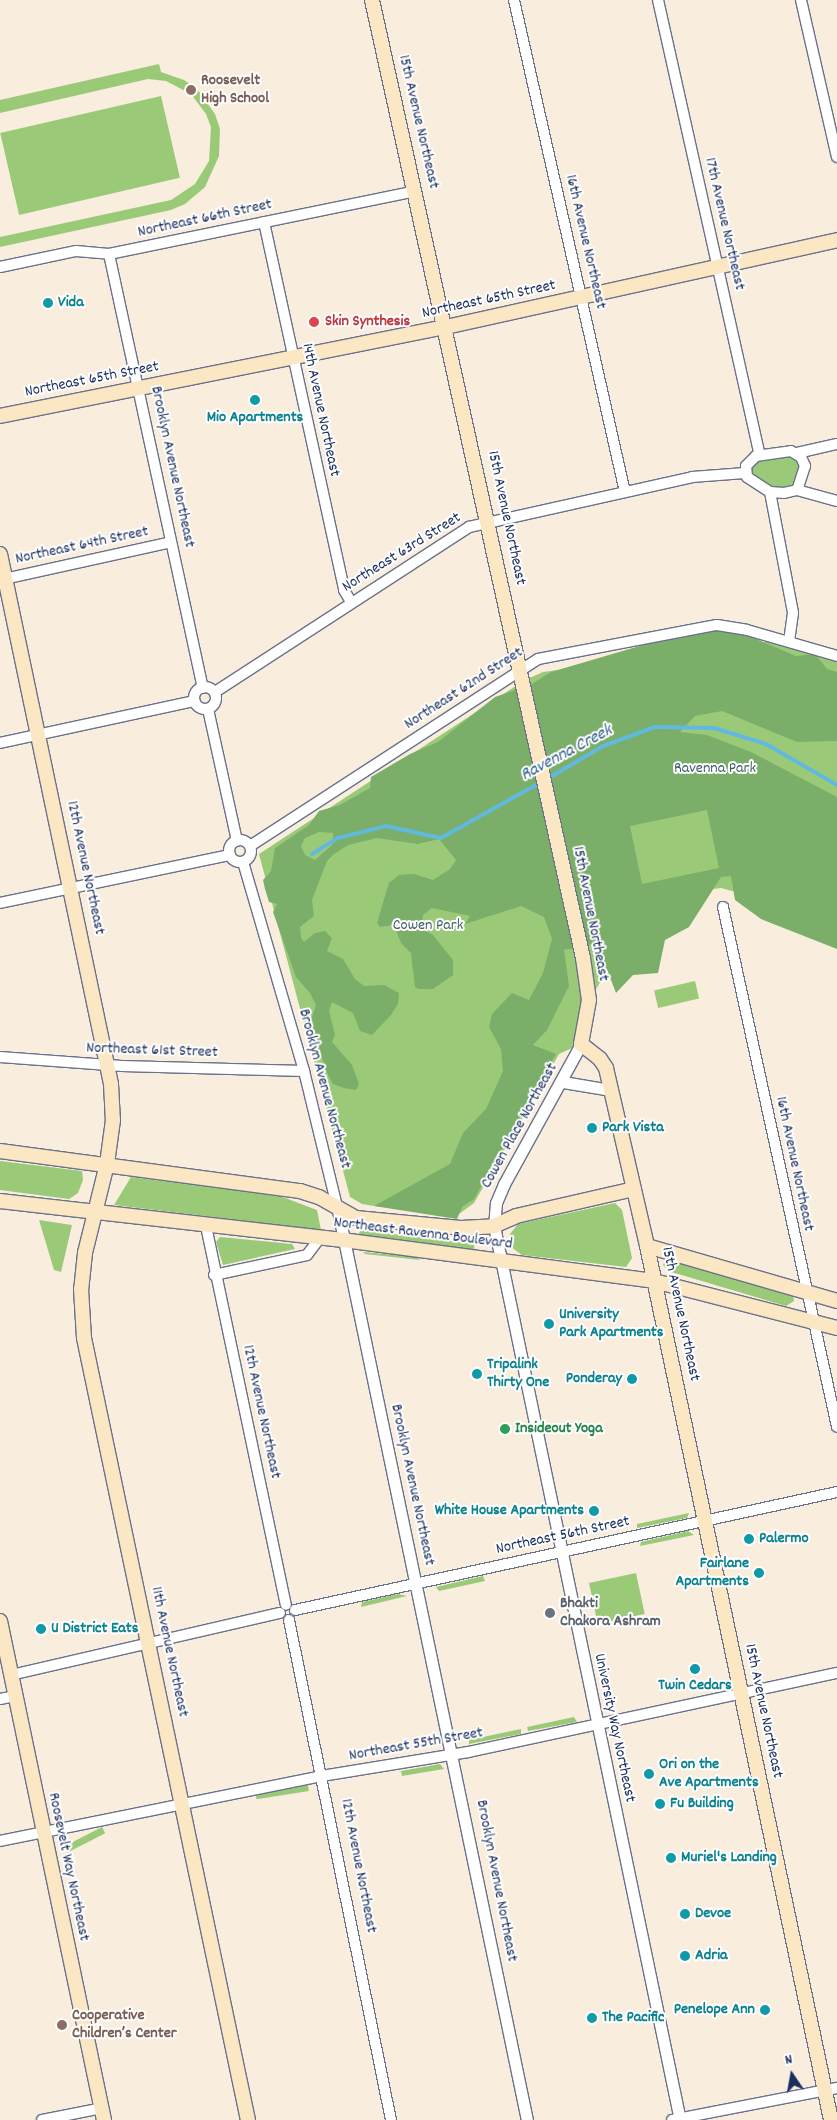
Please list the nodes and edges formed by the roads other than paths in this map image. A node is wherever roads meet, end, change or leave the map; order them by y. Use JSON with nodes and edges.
{"nodes":[{"id":1,"x":372,"y":0,"type":"edge"},
{"id":2,"x":514,"y":0,"type":"edge"},
{"id":3,"x":658,"y":0,"type":"edge"},
{"id":4,"x":801,"y":0,"type":"edge"},
{"id":5,"x":837,"y":157,"type":"edge"},
{"id":6,"x":416,"y":191,"type":"junction"},
{"id":7,"x":264,"y":222,"type":"junction"},
{"id":8,"x":837,"y":240,"type":"edge"},
{"id":9,"x":109,"y":254,"type":"junction"},
{"id":10,"x":0,"y":266,"type":"edge"},
{"id":11,"x":719,"y":267,"type":"junction"},
{"id":12,"x":583,"y":297,"type":"junction"},
{"id":13,"x":446,"y":327,"type":"junction"},
{"id":14,"x":293,"y":358,"type":"junction"},
{"id":15,"x":139,"y":389,"type":"junction"},
{"id":16,"x":0,"y":416,"type":"edge"},
{"id":17,"x":837,"y":444,"type":"edge"},
{"id":18,"x":797,"y":453,"type":"junction"},
{"id":19,"x":760,"y":455,"type":"junction"},
{"id":20,"x":745,"y":473,"type":"junction"},
{"id":21,"x":797,"y":490,"type":"junction"},
{"id":22,"x":625,"y":492,"type":"junction"},
{"id":23,"x":770,"y":492,"type":"junction"},
{"id":24,"x":837,"y":501,"type":"edge"},
{"id":25,"x":489,"y":522,"type":"junction"},
{"id":26,"x":171,"y":542,"type":"junction"},
{"id":27,"x":0,"y":554,"type":"edge"},
{"id":28,"x":3,"y":579,"type":"edge"},
{"id":29,"x":351,"y":602,"type":"junction"},
{"id":30,"x":789,"y":642,"type":"junction"},
{"id":31,"x":837,"y":656,"type":"edge"},
{"id":32,"x":520,"y":668,"type":"junction"},
{"id":33,"x":203,"y":688,"type":"junction"},
{"id":34,"x":215,"y":692,"type":"junction"},
{"id":35,"x":195,"y":701,"type":"junction"},
{"id":36,"x":208,"y":709,"type":"junction"},
{"id":37,"x":39,"y":735,"type":"junction"},
{"id":38,"x":0,"y":743,"type":"edge"},
{"id":39,"x":237,"y":841,"type":"junction"},
{"id":40,"x":250,"y":846,"type":"junction"},
{"id":41,"x":230,"y":855,"type":"junction"},
{"id":42,"x":243,"y":862,"type":"junction"},
{"id":43,"x":71,"y":888,"type":"junction"},
{"id":44,"x":0,"y":903,"type":"edge"},
{"id":45,"x":724,"y":907,"type":"dead end"},
{"id":46,"x":581,"y":1044,"type":"junction"},
{"id":47,"x":0,"y":1058,"type":"edge"},
{"id":48,"x":109,"y":1065,"type":"junction"},
{"id":49,"x":304,"y":1071,"type":"junction"},
{"id":50,"x":563,"y":1082,"type":"junction"},
{"id":51,"x":611,"y":1090,"type":"junction"},
{"id":52,"x":0,"y":1150,"type":"edge"},
{"id":53,"x":107,"y":1164,"type":"junction"},
{"id":54,"x":634,"y":1189,"type":"junction"},
{"id":55,"x":102,"y":1191,"type":"joint"},
{"id":56,"x":0,"y":1201,"type":"edge"},
{"id":57,"x":337,"y":1206,"type":"junction"},
{"id":58,"x":96,"y":1213,"type":"junction"},
{"id":59,"x":206,"y":1226,"type":"junction"},
{"id":60,"x":494,"y":1226,"type":"junction"},
{"id":61,"x":320,"y":1238,"type":"junction"},
{"id":62,"x":343,"y":1240,"type":"junction"},
{"id":63,"x":647,"y":1246,"type":"junction"},
{"id":64,"x":500,"y":1262,"type":"junction"},
{"id":65,"x":214,"y":1275,"type":"junction"},
{"id":66,"x":654,"y":1281,"type":"junction"},
{"id":67,"x":807,"y":1292,"type":"junction"},
{"id":68,"x":837,"y":1301,"type":"edge"},
{"id":69,"x":815,"y":1321,"type":"junction"},
{"id":70,"x":837,"y":1328,"type":"edge"},
{"id":71,"x":837,"y":1427,"type":"edge"},
{"id":72,"x":837,"y":1492,"type":"edge"},
{"id":73,"x":706,"y":1521,"type":"junction"},
{"id":74,"x":560,"y":1552,"type":"junction"},
{"id":75,"x":416,"y":1583,"type":"junction"},
{"id":76,"x":287,"y":1609,"type":"junction"},
{"id":77,"x":0,"y":1621,"type":"edge"},
{"id":78,"x":149,"y":1642,"type":"junction"},
{"id":79,"x":837,"y":1674,"type":"edge"},
{"id":80,"x":11,"y":1675,"type":"junction"},
{"id":81,"x":742,"y":1695,"type":"junction"},
{"id":82,"x":15,"y":1696,"type":"junction"},
{"id":83,"x":0,"y":1699,"type":"edge"},
{"id":84,"x":597,"y":1725,"type":"junction"},
{"id":85,"x":453,"y":1755,"type":"junction"},
{"id":86,"x":322,"y":1776,"type":"junction"},
{"id":87,"x":183,"y":1804,"type":"junction"},
{"id":88,"x":43,"y":1833,"type":"junction"},
{"id":89,"x":0,"y":1841,"type":"edge"},
{"id":90,"x":831,"y":2089,"type":"edge"},
{"id":91,"x":103,"y":2114,"type":"edge"},
{"id":92,"x":42,"y":2120,"type":"edge"},
{"id":93,"x":248,"y":2120,"type":"edge"},
{"id":94,"x":391,"y":2120,"type":"edge"},
{"id":95,"x":527,"y":2120,"type":"edge"},
{"id":96,"x":677,"y":2120,"type":"edge"},
{"id":97,"x":831,"y":2120,"type":"edge"}],
"edges":[{"from":1,"to":6,"type":"main road","name":"15th Avenue Northeast"},
{"from":2,"to":12,"type":"street","name":"16th Avenue Northeast"},
{"from":3,"to":11,"type":"street","name":"17th Avenue Northeast"},
{"from":4,"to":5,"type":"street"},
{"from":6,"to":7,"type":"street","name":"Northeast 66th Street"},
{"from":6,"to":13,"type":"main road","name":"15th Avenue Northeast"},
{"from":7,"to":9,"type":"street","name":"Northeast 66th Street"},
{"from":7,"to":14,"type":"street","name":"14th Avenue Northeast"},
{"from":8,"to":11,"type":"main road","name":"Northeast 65th Street"},
{"from":9,"to":10,"type":"street","name":"Northeast 66th Street"},
{"from":9,"to":15,"type":"street","name":"Brooklyn Avenue Northeast"},
{"from":11,"to":12,"type":"main road","name":"Northeast 65th Street"},
{"from":11,"to":19,"type":"street","name":"17th Avenue Northeast"},
{"from":12,"to":13,"type":"main road","name":"Northeast 65th Street"},
{"from":12,"to":22,"type":"street","name":"16th Avenue Northeast"},
{"from":13,"to":14,"type":"main road","name":"Northeast 65th Street"},
{"from":13,"to":25,"type":"main road","name":"15th Avenue Northeast"},
{"from":14,"to":15,"type":"main road","name":"Northeast 65th Street"},
{"from":14,"to":29,"type":"street","name":"14th Avenue Northeast"},
{"from":15,"to":16,"type":"main road","name":"Northeast 65th Street"},
{"from":15,"to":26,"type":"street","name":"Brooklyn Avenue Northeast"},
{"from":17,"to":18,"type":"street"},
{"from":18,"to":19,"type":"street"},
{"from":18,"to":21,"type":"street"},
{"from":19,"to":20,"type":"street"},
{"from":20,"to":22,"type":"street","name":"Northeast 63rd Street"},
{"from":20,"to":23,"type":"street"},
{"from":21,"to":23,"type":"street"},
{"from":21,"to":24,"type":"street"},
{"from":22,"to":25,"type":"street","name":"Northeast 63rd Street"},
{"from":23,"to":30,"type":"street"},
{"from":25,"to":29,"type":"street","name":"Northeast 63rd Street"},
{"from":25,"to":32,"type":"main road","name":"15th Avenue Northeast"},
{"from":26,"to":28,"type":"street","name":"Northeast 64th Street"},
{"from":26,"to":33,"type":"street","name":"Brooklyn Avenue Northeast"},
{"from":27,"to":28,"type":"main road","name":"12th Avenue Northeast"},
{"from":28,"to":37,"type":"main road","name":"12th Avenue Northeast"},
{"from":29,"to":34,"type":"street","name":"Northeast 63rd Street"},
{"from":30,"to":31,"type":"street","name":"Northeast 62nd Street"},
{"from":30,"to":32,"type":"street","name":"Northeast 62nd Street"},
{"from":32,"to":40,"type":"street","name":"Northeast 62nd Street"},
{"from":32,"to":46,"type":"main road","name":"15th Avenue Northeast"},
{"from":33,"to":34,"type":"street"},
{"from":33,"to":35,"type":"street"},
{"from":34,"to":36,"type":"street"},
{"from":35,"to":36,"type":"street"},
{"from":35,"to":37,"type":"street"},
{"from":36,"to":39,"type":"street"},
{"from":37,"to":38,"type":"street"},
{"from":37,"to":43,"type":"main road","name":"12th Avenue Northeast"},
{"from":39,"to":40,"type":"street"},
{"from":39,"to":41,"type":"street"},
{"from":40,"to":42,"type":"street"},
{"from":41,"to":42,"type":"street"},
{"from":41,"to":43,"type":"street"},
{"from":42,"to":49,"type":"street","name":"Brooklyn Avenue Northeast"},
{"from":43,"to":44,"type":"street"},
{"from":43,"to":48,"type":"main road","name":"12th Avenue Northeast"},
{"from":45,"to":67,"type":"street","name":"16th Avenue Northeast"},
{"from":46,"to":50,"type":"street","name":"Cowen Place Northeast"},
{"from":46,"to":51,"type":"main road","name":"15th Avenue Northeast"},
{"from":47,"to":48,"type":"street","name":"Northeast 61st Street"},
{"from":48,"to":49,"type":"street","name":"Northeast 61st Street"},
{"from":48,"to":53,"type":"main road","name":"12th Avenue Northeast"},
{"from":49,"to":57,"type":"street","name":"Brooklyn Avenue Northeast"},
{"from":50,"to":51,"type":"street"},
{"from":50,"to":60,"type":"street","name":"Cowen Place Northeast"},
{"from":51,"to":54,"type":"main road","name":"15th Avenue Northeast"},
{"from":52,"to":53,"type":"main road","name":"Northeast Ravenna Boulevard"},
{"from":53,"to":55,"type":"main road","name":"12th Avenue Northeast"},
{"from":53,"to":57,"type":"main road","name":"Northeast Ravenna Boulevard"},
{"from":54,"to":60,"type":"main road","name":"Northeast Ravenna Boulevard"},
{"from":54,"to":63,"type":"main road","name":"15th Avenue Northeast"},
{"from":55,"to":58,"type":"main road","name":"11th Avenue Northeast"},
{"from":56,"to":58,"type":"main road","name":"Northeast Ravenna Boulevard"},
{"from":57,"to":60,"type":"main road","name":"Northeast Ravenna Boulevard"},
{"from":57,"to":62,"type":"street","name":"Brooklyn Avenue Northeast"},
{"from":58,"to":59,"type":"main road","name":"Northeast Ravenna Boulevard"},
{"from":58,"to":78,"type":"main road","name":"11th Avenue Northeast"},
{"from":59,"to":61,"type":"main road","name":"Northeast Ravenna Boulevard"},
{"from":59,"to":65,"type":"street","name":"12th Avenue Northeast"},
{"from":60,"to":64,"type":"street","name":"University Way Northeast"},
{"from":61,"to":62,"type":"main road","name":"Northeast Ravenna Boulevard"},
{"from":61,"to":65,"type":"street"},
{"from":62,"to":64,"type":"main road","name":"Northeast Ravenna Boulevard"},
{"from":62,"to":75,"type":"street","name":"Brooklyn Avenue Northeast"},
{"from":63,"to":66,"type":"main road","name":"15th Avenue Northeast"},
{"from":63,"to":67,"type":"main road"},
{"from":64,"to":66,"type":"main road","name":"Northeast Ravenna Boulevard"},
{"from":64,"to":74,"type":"street","name":"University Way Northeast"},
{"from":65,"to":76,"type":"street","name":"12th Avenue Northeast"},
{"from":66,"to":69,"type":"main road","name":"Northeast Ravenna Boulevard"},
{"from":66,"to":73,"type":"main road","name":"15th Avenue Northeast"},
{"from":67,"to":68,"type":"main road"},
{"from":67,"to":69,"type":"street","name":"16th Avenue Northeast"},
{"from":69,"to":70,"type":"main road","name":"Northeast Ravenna Boulevard"},
{"from":69,"to":71,"type":"street","name":"16th Avenue Northeast"},
{"from":72,"to":73,"type":"street","name":"Northeast 56th Street"},
{"from":73,"to":74,"type":"street","name":"Northeast 56th Street"},
{"from":73,"to":81,"type":"main road","name":"15th Avenue Northeast"},
{"from":74,"to":75,"type":"street","name":"Northeast 56th Street"},
{"from":74,"to":84,"type":"street","name":"University Way Northeast"},
{"from":75,"to":76,"type":"street","name":"Northeast 56th Street"},
{"from":75,"to":85,"type":"street","name":"Brooklyn Avenue Northeast"},
{"from":76,"to":78,"type":"street","name":"Northeast 56th Street"},
{"from":76,"to":86,"type":"street","name":"12th Avenue Northeast"},
{"from":77,"to":80,"type":"main road","name":"Roosevelt Way Northeast"},
{"from":78,"to":80,"type":"street","name":"Northeast 56th Street"},
{"from":78,"to":87,"type":"main road","name":"11th Avenue Northeast"},
{"from":79,"to":81,"type":"street","name":"Northeast 55th Street"},
{"from":80,"to":82,"type":"main road","name":"Roosevelt Way Northeast"},
{"from":81,"to":84,"type":"street","name":"Northeast 55th Street"},
{"from":81,"to":90,"type":"main road","name":"15th Avenue Northeast"},
{"from":82,"to":83,"type":"street"},
{"from":82,"to":88,"type":"main road","name":"Roosevelt Way Northeast"},
{"from":84,"to":85,"type":"street","name":"Northeast 55th Street"},
{"from":84,"to":96,"type":"street","name":"University Way Northeast"},
{"from":85,"to":86,"type":"street","name":"Northeast 55th Street"},
{"from":85,"to":95,"type":"street","name":"Brooklyn Avenue Northeast"},
{"from":86,"to":87,"type":"street","name":"Northeast 55th Street"},
{"from":86,"to":94,"type":"street","name":"12th Avenue Northeast"},
{"from":87,"to":88,"type":"street","name":"Northeast 55th Street"},
{"from":87,"to":93,"type":"main road","name":"11th Avenue Northeast"},
{"from":88,"to":89,"type":"street","name":"Northeast 55th Street"},
{"from":88,"to":91,"type":"main road","name":"Roosevelt Way Northeast"},
{"from":90,"to":96,"type":"street"},
{"from":90,"to":97,"type":"main road","name":"15th Avenue Northeast"},
{"from":91,"to":92,"type":"street"}]}
